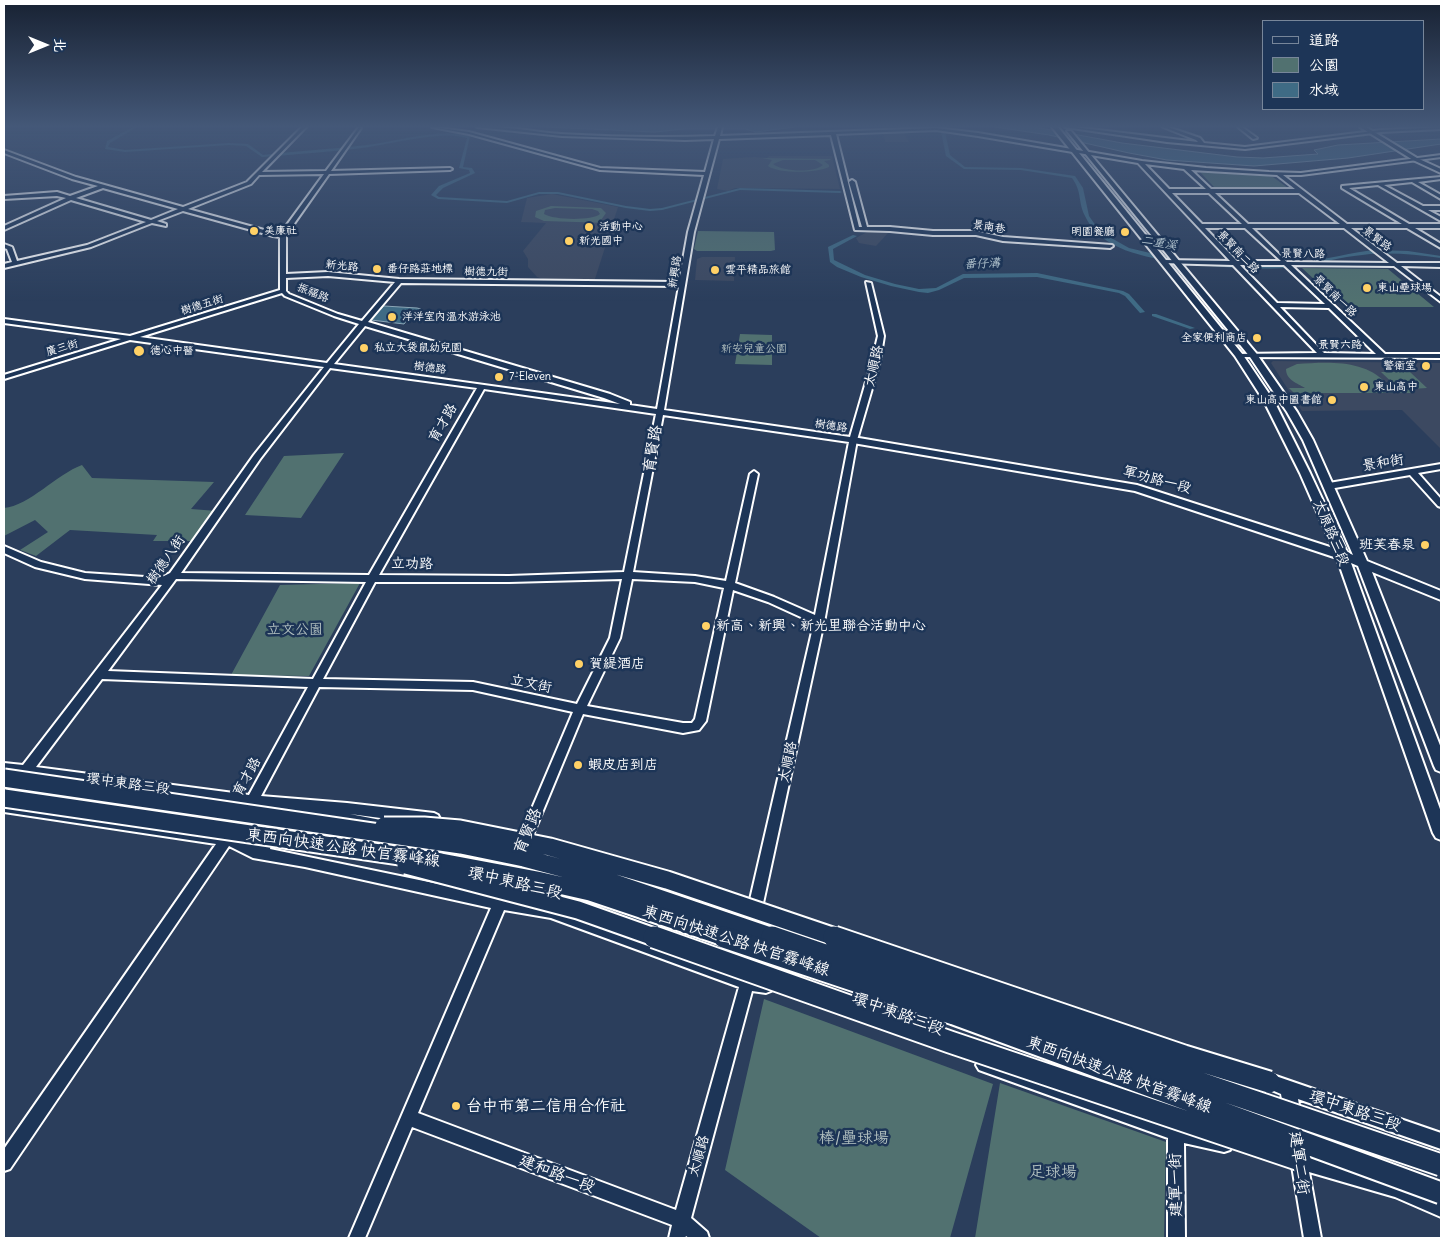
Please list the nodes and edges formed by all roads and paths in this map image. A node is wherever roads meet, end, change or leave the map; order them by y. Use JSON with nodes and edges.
{"nodes":[{"id":1,"x":100,"y":185,"type":"edge"},
{"id":2,"x":245,"y":185,"type":"edge"},
{"id":3,"x":320,"y":185,"type":"edge"},
{"id":4,"x":705,"y":185,"type":"edge"},
{"id":5,"x":846,"y":185,"type":"edge"},
{"id":6,"x":852,"y":185,"type":"edge"},
{"id":7,"x":1102,"y":185,"type":"edge"},
{"id":8,"x":1113,"y":185,"type":"edge"},
{"id":9,"x":1161,"y":185,"type":"edge"},
{"id":10,"x":1204,"y":185,"type":"edge"},
{"id":11,"x":1292,"y":185,"type":"edge"},
{"id":12,"x":1368,"y":185,"type":"edge"},
{"id":13,"x":1381,"y":185,"type":"edge"},
{"id":14,"x":1420,"y":185,"type":"edge"},
{"id":15,"x":103,"y":186,"type":"junction"},
{"id":16,"x":1166,"y":191,"type":"junction"},
{"id":17,"x":1210,"y":191,"type":"junction"},
{"id":18,"x":1300,"y":191,"type":"junction"},
{"id":19,"x":854,"y":192,"type":"junction"},
{"id":20,"x":848,"y":195,"type":"junction"},
{"id":21,"x":1441,"y":196,"type":"edge"},
{"id":22,"x":4,"y":197,"type":"edge"},
{"id":23,"x":70,"y":198,"type":"junction"},
{"id":24,"x":1422,"y":208,"type":"junction"},
{"id":25,"x":1441,"y":208,"type":"edge"},
{"id":26,"x":184,"y":209,"type":"junction"},
{"id":27,"x":1441,"y":219,"type":"edge"},
{"id":28,"x":152,"y":221,"type":"junction"},
{"id":29,"x":164,"y":225,"type":"dead end"},
{"id":30,"x":1200,"y":226,"type":"junction"},
{"id":31,"x":1441,"y":226,"type":"edge"},
{"id":32,"x":1248,"y":227,"type":"junction"},
{"id":33,"x":1345,"y":227,"type":"junction"},
{"id":34,"x":1409,"y":227,"type":"junction"},
{"id":35,"x":4,"y":228,"type":"edge"},
{"id":36,"x":865,"y":229,"type":"junction"},
{"id":37,"x":283,"y":235,"type":"junction"},
{"id":38,"x":4,"y":246,"type":"edge"},
{"id":39,"x":1110,"y":246,"type":"dead end"},
{"id":40,"x":1441,"y":246,"type":"edge"},
{"id":41,"x":1164,"y":262,"type":"junction"},
{"id":42,"x":1177,"y":262,"type":"junction"},
{"id":43,"x":1234,"y":263,"type":"junction"},
{"id":44,"x":1287,"y":263,"type":"junction"},
{"id":45,"x":15,"y":264,"type":"junction"},
{"id":46,"x":1394,"y":264,"type":"junction"},
{"id":47,"x":1441,"y":265,"type":"edge"},
{"id":48,"x":4,"y":266,"type":"edge"},
{"id":49,"x":284,"y":276,"type":"junction"},
{"id":50,"x":399,"y":281,"type":"junction"},
{"id":51,"x":868,"y":283,"type":"dead end"},
{"id":52,"x":683,"y":284,"type":"junction"},
{"id":53,"x":283,"y":291,"type":"junction"},
{"id":54,"x":1441,"y":300,"type":"edge"},
{"id":55,"x":1274,"y":305,"type":"junction"},
{"id":56,"x":1331,"y":306,"type":"junction"},
{"id":57,"x":4,"y":321,"type":"edge"},
{"id":58,"x":365,"y":322,"type":"junction"},
{"id":59,"x":126,"y":339,"type":"junction"},
{"id":60,"x":1239,"y":355,"type":"junction"},
{"id":61,"x":1253,"y":355,"type":"junction"},
{"id":62,"x":1323,"y":356,"type":"junction"},
{"id":63,"x":1383,"y":356,"type":"junction"},
{"id":64,"x":1441,"y":356,"type":"edge"},
{"id":65,"x":328,"y":366,"type":"junction"},
{"id":66,"x":4,"y":377,"type":"edge"},
{"id":67,"x":482,"y":386,"type":"junction"},
{"id":68,"x":578,"y":388,"type":"junction"},
{"id":69,"x":569,"y":399,"type":"junction"},
{"id":70,"x":639,"y":410,"type":"junction"},
{"id":71,"x":659,"y":413,"type":"junction"},
{"id":72,"x":853,"y":440,"type":"junction"},
{"id":73,"x":1441,"y":467,"type":"edge"},
{"id":74,"x":1412,"y":472,"type":"junction"},
{"id":75,"x":754,"y":474,"type":"dead end"},
{"id":76,"x":1328,"y":486,"type":"junction"},
{"id":77,"x":1441,"y":504,"type":"edge"},
{"id":78,"x":4,"y":549,"type":"edge"},
{"id":79,"x":1342,"y":555,"type":"junction"},
{"id":80,"x":1364,"y":564,"type":"junction"},
{"id":81,"x":172,"y":576,"type":"junction"},
{"id":82,"x":629,"y":576,"type":"junction"},
{"id":83,"x":372,"y":577,"type":"junction"},
{"id":84,"x":729,"y":586,"type":"junction"},
{"id":85,"x":1441,"y":596,"type":"edge"},
{"id":86,"x":819,"y":621,"type":"junction"},
{"id":87,"x":99,"y":675,"type":"junction"},
{"id":88,"x":314,"y":683,"type":"junction"},
{"id":89,"x":580,"y":709,"type":"junction"},
{"id":90,"x":1441,"y":766,"type":"edge"},
{"id":91,"x":4,"y":768,"type":"edge"},
{"id":92,"x":26,"y":771,"type":"junction"},
{"id":93,"x":4,"y":778,"type":"edge"},
{"id":94,"x":4,"y":798,"type":"edge"},
{"id":95,"x":252,"y":801,"type":"junction"},
{"id":96,"x":4,"y":807,"type":"edge"},
{"id":97,"x":342,"y":826,"type":"junction"},
{"id":98,"x":1441,"y":834,"type":"edge"},
{"id":99,"x":526,"y":835,"type":"junction"},
{"id":100,"x":226,"y":840,"type":"junction"},
{"id":101,"x":330,"y":847,"type":"junction"},
{"id":102,"x":521,"y":849,"type":"junction"},
{"id":103,"x":508,"y":880,"type":"junction"},
{"id":104,"x":500,"y":903,"type":"junction"},
{"id":105,"x":755,"y":910,"type":"junction"},
{"id":106,"x":750,"y":960,"type":"junction"},
{"id":107,"x":748,"y":983,"type":"junction"},
{"id":108,"x":1269,"y":1082,"type":"junction"},
{"id":109,"x":1288,"y":1088,"type":"junction"},
{"id":110,"x":408,"y":1117,"type":"junction"},
{"id":111,"x":1176,"y":1133,"type":"junction"},
{"id":112,"x":1441,"y":1141,"type":"edge"},
{"id":113,"x":1300,"y":1160,"type":"junction"},
{"id":114,"x":4,"y":1163,"type":"edge"},
{"id":115,"x":1441,"y":1165,"type":"edge"},
{"id":116,"x":1441,"y":1193,"type":"edge"},
{"id":117,"x":1441,"y":1209,"type":"edge"},
{"id":118,"x":681,"y":1220,"type":"junction"},
{"id":119,"x":357,"y":1238,"type":"edge"},
{"id":120,"x":677,"y":1238,"type":"edge"},
{"id":121,"x":701,"y":1238,"type":"edge"},
{"id":122,"x":1177,"y":1238,"type":"edge"},
{"id":123,"x":1312,"y":1238,"type":"edge"}],
"edges":[{"from":1,"to":15,"type":"street"},
{"from":2,"to":26,"type":"street"},
{"from":3,"to":37,"type":"street"},
{"from":4,"to":52,"type":"street","name":"新興路"},
{"from":5,"to":20,"type":"street"},
{"from":6,"to":19,"type":"street"},
{"from":7,"to":41,"type":"main road","name":"太原路三段"},
{"from":8,"to":42,"type":"main road","name":"太原路三段"},
{"from":9,"to":16,"type":"street","name":"景賢南二路"},
{"from":10,"to":17,"type":"street","name":"景賢南一路"},
{"from":11,"to":18,"type":"street","name":"景賢路"},
{"from":12,"to":34,"type":"street"},
{"from":13,"to":24,"type":"street"},
{"from":14,"to":21,"type":"street"},
{"from":15,"to":23,"type":"street"},
{"from":15,"to":26,"type":"street"},
{"from":16,"to":17,"type":"street"},
{"from":16,"to":30,"type":"street","name":"景賢南二路"},
{"from":17,"to":18,"type":"street"},
{"from":17,"to":32,"type":"street","name":"景賢南一路"},
{"from":18,"to":33,"type":"street","name":"景賢路"},
{"from":19,"to":20,"type":"street"},
{"from":19,"to":36,"type":"street"},
{"from":20,"to":36,"type":"street","name":"景南巷"},
{"from":22,"to":23,"type":"street"},
{"from":23,"to":28,"type":"street"},
{"from":23,"to":35,"type":"street"},
{"from":24,"to":25,"type":"street"},
{"from":24,"to":27,"type":"street"},
{"from":26,"to":28,"type":"street"},
{"from":26,"to":37,"type":"street"},
{"from":28,"to":29,"type":"street"},
{"from":28,"to":45,"type":"street"},
{"from":30,"to":32,"type":"street"},
{"from":30,"to":43,"type":"street","name":"景賢南二路"},
{"from":31,"to":34,"type":"street"},
{"from":32,"to":33,"type":"street"},
{"from":32,"to":44,"type":"street","name":"景賢南一路"},
{"from":33,"to":34,"type":"street"},
{"from":33,"to":46,"type":"street","name":"景賢路"},
{"from":34,"to":40,"type":"street"},
{"from":36,"to":39,"type":"street","name":"景南巷"},
{"from":37,"to":49,"type":"street","name":"振福路"},
{"from":38,"to":45,"type":"street"},
{"from":41,"to":42,"type":"street","name":"景賢八路"},
{"from":41,"to":60,"type":"main road","name":"太原路三段"},
{"from":42,"to":43,"type":"street","name":"景賢八路"},
{"from":42,"to":61,"type":"main road","name":"太原路三段"},
{"from":43,"to":44,"type":"street","name":"景賢八路"},
{"from":43,"to":55,"type":"street","name":"景賢南二路"},
{"from":44,"to":46,"type":"street","name":"景賢八路"},
{"from":44,"to":56,"type":"street","name":"景賢南一路"},
{"from":45,"to":48,"type":"street"},
{"from":46,"to":47,"type":"street","name":"景賢八路"},
{"from":46,"to":54,"type":"street","name":"景賢路"},
{"from":49,"to":50,"type":"street","name":"新光路"},
{"from":49,"to":53,"type":"street","name":"振福路"},
{"from":50,"to":52,"type":"street","name":"樹德九街"},
{"from":50,"to":58,"type":"street"},
{"from":51,"to":72,"type":"street","name":"太順路"},
{"from":52,"to":71,"type":"street","name":"新興路"},
{"from":53,"to":58,"type":"street","name":"振福路"},
{"from":53,"to":59,"type":"street","name":"樹德五街"},
{"from":55,"to":56,"type":"street"},
{"from":55,"to":62,"type":"street","name":"景賢南二路"},
{"from":56,"to":63,"type":"street","name":"景賢南一路"},
{"from":57,"to":59,"type":"street","name":"樹德路"},
{"from":58,"to":65,"type":"street"},
{"from":58,"to":68,"type":"street","name":"振福路"},
{"from":59,"to":65,"type":"street","name":"樹德路"},
{"from":59,"to":66,"type":"street","name":"廣三街"},
{"from":60,"to":61,"type":"street","name":"景賢六路"},
{"from":60,"to":79,"type":"main road","name":"太原路三段"},
{"from":61,"to":62,"type":"street","name":"景賢六路"},
{"from":61,"to":76,"type":"main road","name":"太原路三段"},
{"from":62,"to":63,"type":"street","name":"景賢六路"},
{"from":63,"to":64,"type":"street","name":"景賢六路"},
{"from":65,"to":67,"type":"street","name":"樹德路"},
{"from":65,"to":81,"type":"street","name":"樹德八街"},
{"from":67,"to":69,"type":"street","name":"樹德路"},
{"from":67,"to":83,"type":"street","name":"育才路"},
{"from":68,"to":69,"type":"street"},
{"from":68,"to":70,"type":"street","name":"振福路"},
{"from":69,"to":70,"type":"street","name":"樹德路"},
{"from":70,"to":71,"type":"street","name":"樹德路"},
{"from":71,"to":72,"type":"street","name":"樹德路"},
{"from":71,"to":82,"type":"street","name":"育賢路"},
{"from":72,"to":79,"type":"main road","name":"軍功路一段"},
{"from":72,"to":86,"type":"street","name":"太順路"},
{"from":73,"to":74,"type":"street","name":"景和街"},
{"from":74,"to":76,"type":"street","name":"景和街"},
{"from":74,"to":77,"type":"street"},
{"from":75,"to":84,"type":"street","name":"立文街"},
{"from":76,"to":80,"type":"main road","name":"太原路三段"},
{"from":78,"to":81,"type":"street","name":"立功路"},
{"from":79,"to":80,"type":"main road","name":"軍功路一段"},
{"from":79,"to":98,"type":"main road","name":"太原路三段"},
{"from":80,"to":85,"type":"main road","name":"軍功路一段"},
{"from":80,"to":90,"type":"main road","name":"太原路三段"},
{"from":81,"to":83,"type":"street","name":"立功路"},
{"from":81,"to":87,"type":"street","name":"樹德八街"},
{"from":82,"to":83,"type":"street","name":"立功路"},
{"from":82,"to":84,"type":"street","name":"立功路"},
{"from":82,"to":89,"type":"street","name":"育賢路"},
{"from":83,"to":88,"type":"street","name":"育才路"},
{"from":84,"to":86,"type":"street","name":"立功路"},
{"from":84,"to":89,"type":"street","name":"立文街"},
{"from":86,"to":105,"type":"street","name":"太順路"},
{"from":87,"to":88,"type":"street","name":"立文街"},
{"from":87,"to":92,"type":"street","name":"樹德八街"},
{"from":88,"to":89,"type":"street","name":"立文街"},
{"from":88,"to":95,"type":"street","name":"育才路"},
{"from":89,"to":99,"type":"street","name":"育賢路"},
{"from":91,"to":92,"type":"street","name":"環中東路三段"},
{"from":92,"to":95,"type":"street","name":"環中東路三段"},
{"from":93,"to":97,"type":"highway","name":"東西向快速公路 快官霧峰線","bridge":true},
{"from":94,"to":101,"type":"highway","name":"東西向快速公路 快官霧峰線","bridge":true},
{"from":95,"to":99,"type":"street","name":"環中東路三段"},
{"from":95,"to":100,"type":"street","name":"育才路"},
{"from":95,"to":102,"type":"street","name":"環中東路三段"},
{"from":96,"to":100,"type":"street","name":"環中東路三段"},
{"from":97,"to":108,"type":"highway","bridge":true},
{"from":97,"to":115,"type":"highway","name":"東西向快速公路 快官霧峰線","bridge":true},
{"from":99,"to":102,"type":"street","name":"育賢路"},
{"from":99,"to":105,"type":"street","name":"環中東路三段"},
{"from":100,"to":103,"type":"street","name":"環中東路三段"},
{"from":100,"to":104,"type":"street","name":"環中東路三段"},
{"from":100,"to":114,"type":"street","name":"育才路"},
{"from":101,"to":113,"type":"highway","bridge":true},
{"from":101,"to":116,"type":"highway","name":"東西向快速公路 快官霧峰線","bridge":true},
{"from":102,"to":103,"type":"street","name":"育賢路"},
{"from":102,"to":105,"type":"street","name":"環中東路三段"},
{"from":103,"to":104,"type":"street","name":"育賢路"},
{"from":103,"to":106,"type":"street","name":"環中東路三段"},
{"from":104,"to":107,"type":"street","name":"環中東路三段"},
{"from":104,"to":110,"type":"street","name":"育賢路"},
{"from":105,"to":106,"type":"street","name":"太順路"},
{"from":105,"to":108,"type":"street","name":"環中東路三段"},
{"from":106,"to":107,"type":"street","name":"太順路"},
{"from":106,"to":113,"type":"street","name":"環中東路三段"},
{"from":107,"to":111,"type":"street","name":"環中東路三段"},
{"from":107,"to":118,"type":"street","name":"太順路"},
{"from":108,"to":109,"type":"street","name":"環中東路三段"},
{"from":109,"to":112,"type":"street","name":"環中東路三段"},
{"from":109,"to":113,"type":"street","name":"建軍二街"},
{"from":110,"to":118,"type":"street","name":"建和路一段"},
{"from":110,"to":119,"type":"street","name":"育賢路"},
{"from":111,"to":113,"type":"street","name":"環中東路三段"},
{"from":111,"to":122,"type":"street","name":"建軍一街"},
{"from":113,"to":117,"type":"street","name":"環中東路三段"},
{"from":113,"to":123,"type":"street","name":"建軍二街"},
{"from":118,"to":120,"type":"street","name":"太順路"},
{"from":118,"to":121,"type":"street","name":"建和路一段"}]}
